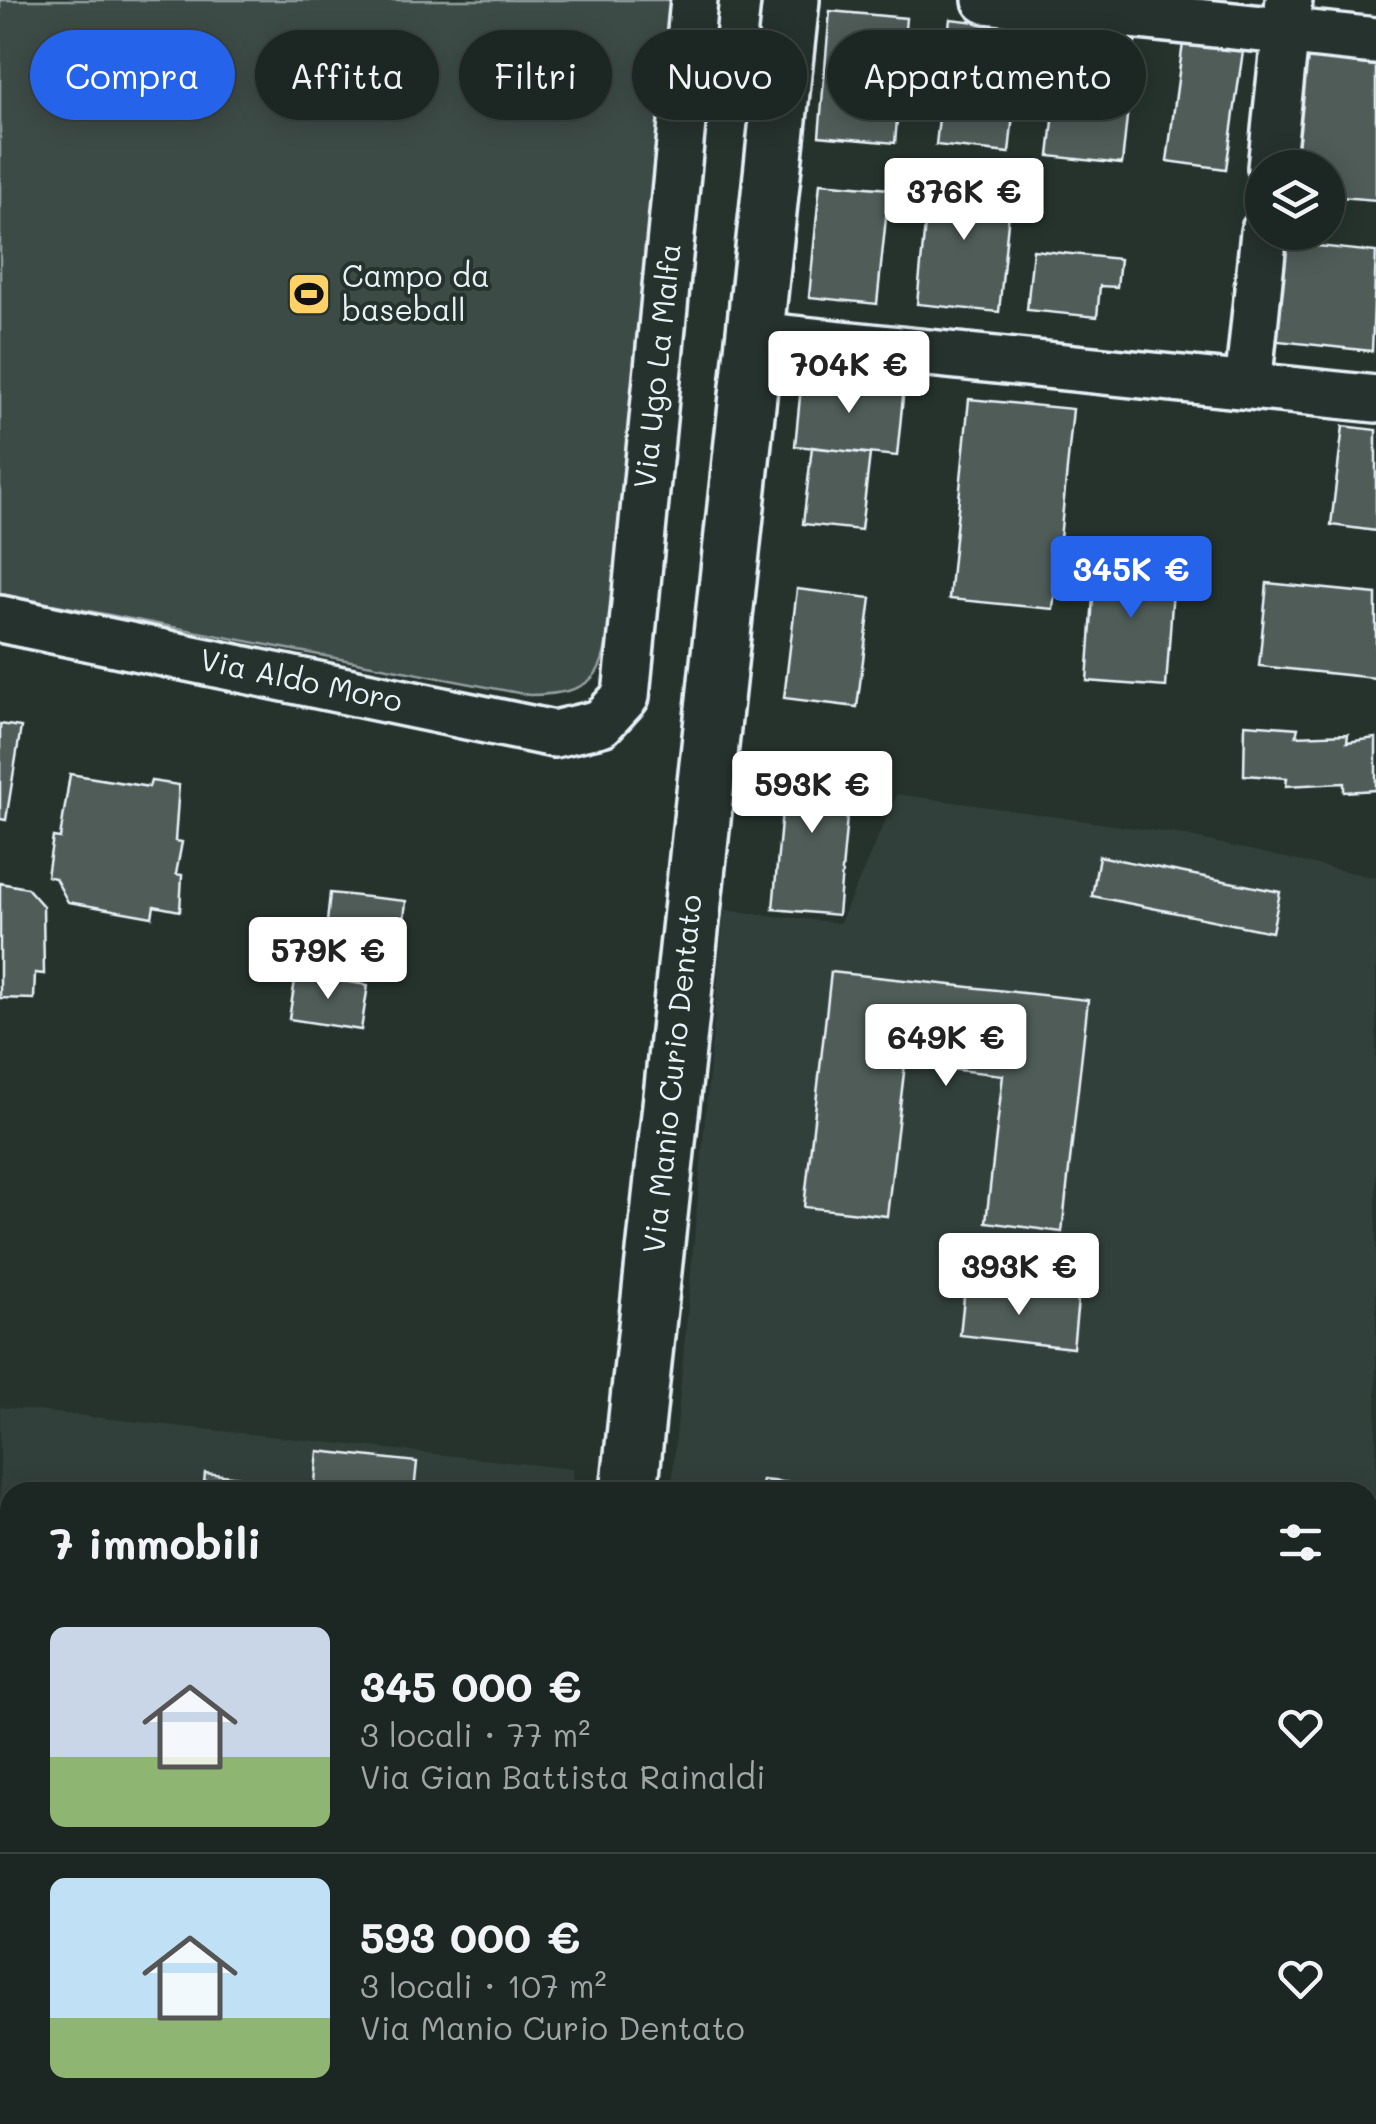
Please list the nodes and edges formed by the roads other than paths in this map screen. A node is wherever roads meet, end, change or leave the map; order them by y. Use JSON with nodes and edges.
{"nodes":[{"id":1,"x":694,"y":0,"type":"edge"},
{"id":2,"x":791,"y":0,"type":"edge"},
{"id":3,"x":986,"y":0,"type":"edge"},
{"id":4,"x":1288,"y":16,"type":"edge"},
{"id":5,"x":1376,"y":40,"type":"edge"},
{"id":6,"x":1274,"y":150,"type":"edge"},
{"id":7,"x":1262,"y":250,"type":"edge"},
{"id":8,"x":754,"y":335,"type":"junction"},
{"id":9,"x":1248,"y":386,"type":"junction"},
{"id":10,"x":1376,"y":399,"type":"edge"},
{"id":11,"x":0,"y":619,"type":"edge"},
{"id":12,"x":601,"y":723,"type":"joint"},
{"id":13,"x":630,"y":1482,"type":"edge"}],
"edges":[{"from":1,"to":12,"type":"street","name":"Via Ugo La Malfa"},
{"from":2,"to":8,"type":"main road","name":"Via Manio Curio Dentato"},
{"from":3,"to":4,"type":"street"},
{"from":4,"to":5,"type":"street"},
{"from":4,"to":6,"type":"street"},
{"from":7,"to":9,"type":"street"},
{"from":8,"to":9,"type":"street"},
{"from":8,"to":13,"type":"main road","name":"Via Manio Curio Dentato"},
{"from":9,"to":10,"type":"street"},
{"from":11,"to":12,"type":"street","name":"Via Aldo Moro"}]}
